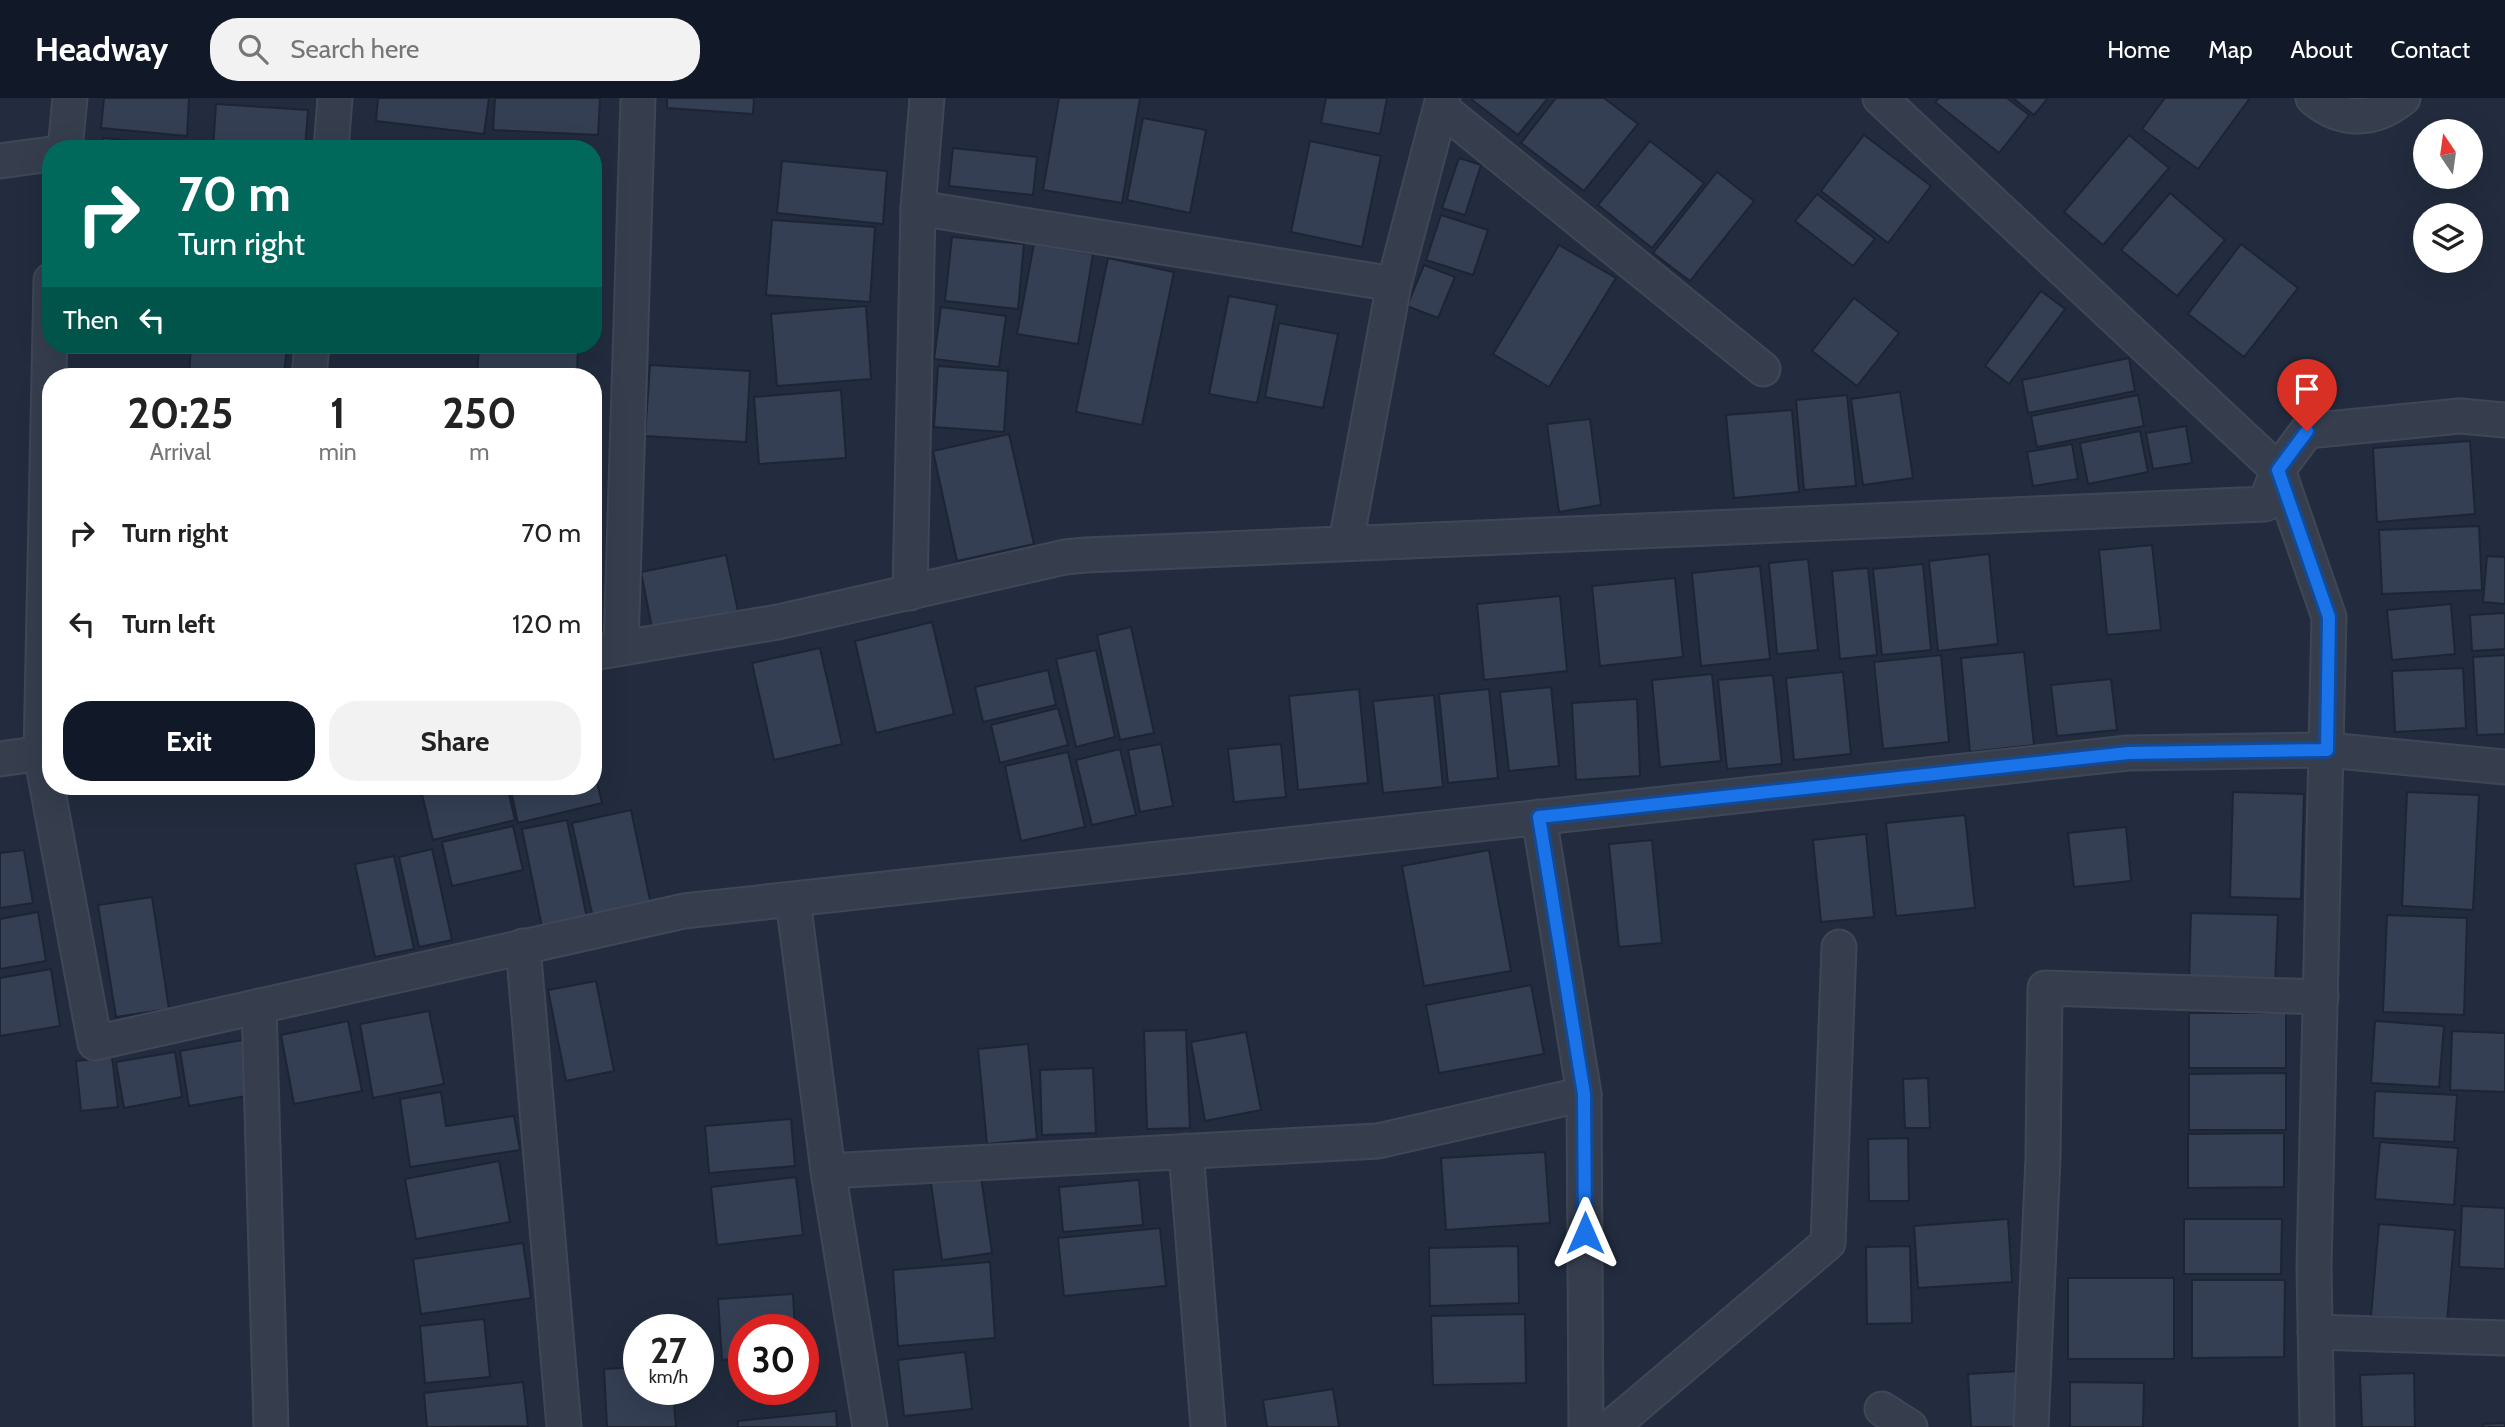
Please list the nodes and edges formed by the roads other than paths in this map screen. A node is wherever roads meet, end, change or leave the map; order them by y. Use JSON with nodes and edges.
{"nodes":[{"id":1,"x":70,"y":98,"type":"edge"},
{"id":2,"x":335,"y":98,"type":"edge"},
{"id":3,"x":638,"y":98,"type":"edge"},
{"id":4,"x":928,"y":98,"type":"edge"},
{"id":5,"x":1880,"y":98,"type":"edge"},
{"id":6,"x":2313,"y":98,"type":"edge"},
{"id":7,"x":2403,"y":98,"type":"edge"},
{"id":8,"x":1442,"y":103,"type":"edge"},
{"id":9,"x":66,"y":140,"type":"edge"},
{"id":10,"x":332,"y":140,"type":"edge"},
{"id":11,"x":42,"y":155,"type":"edge"},
{"id":12,"x":0,"y":161,"type":"edge"},
{"id":13,"x":918,"y":208,"type":"junction"},
{"id":14,"x":1394,"y":284,"type":"junction"},
{"id":15,"x":1763,"y":369,"type":"dead end"},
{"id":16,"x":2505,"y":420,"type":"edge"},
{"id":17,"x":2278,"y":470,"type":"junction"},
{"id":18,"x":1346,"y":542,"type":"junction"},
{"id":19,"x":910,"y":593,"type":"junction"},
{"id":20,"x":607,"y":650,"type":"edge"},
{"id":21,"x":2327,"y":750,"type":"junction"},
{"id":22,"x":42,"y":754,"type":"edge"},
{"id":23,"x":0,"y":759,"type":"edge"},
{"id":24,"x":2505,"y":767,"type":"edge"},
{"id":25,"x":53,"y":795,"type":"edge"},
{"id":26,"x":1539,"y":817,"type":"junction"},
{"id":27,"x":793,"y":900,"type":"junction"},
{"id":28,"x":523,"y":946,"type":"junction"},
{"id":29,"x":1839,"y":947,"type":"dead end"},
{"id":30,"x":2321,"y":997,"type":"junction"},
{"id":31,"x":259,"y":1006,"type":"junction"},
{"id":32,"x":1584,"y":1094,"type":"junction"},
{"id":33,"x":1186,"y":1151,"type":"junction"},
{"id":34,"x":828,"y":1171,"type":"junction"},
{"id":35,"x":2315,"y":1332,"type":"junction"},
{"id":36,"x":2505,"y":1338,"type":"edge"},
{"id":37,"x":1882,"y":1409,"type":"dead end"},
{"id":38,"x":271,"y":1427,"type":"edge"},
{"id":39,"x":564,"y":1427,"type":"edge"},
{"id":40,"x":870,"y":1427,"type":"edge"},
{"id":41,"x":1208,"y":1427,"type":"edge"},
{"id":42,"x":1586,"y":1427,"type":"edge"},
{"id":43,"x":1611,"y":1427,"type":"edge"},
{"id":44,"x":1910,"y":1427,"type":"edge"},
{"id":45,"x":2031,"y":1427,"type":"edge"},
{"id":46,"x":2317,"y":1427,"type":"edge"}],
"edges":[{"from":1,"to":9,"type":"street"},
{"from":2,"to":10,"type":"street"},
{"from":3,"to":20,"type":"street"},
{"from":4,"to":13,"type":"street"},
{"from":5,"to":17,"type":"street"},
{"from":6,"to":7,"type":"street"},
{"from":8,"to":14,"type":"street"},
{"from":8,"to":15,"type":"street"},
{"from":11,"to":12,"type":"street"},
{"from":13,"to":14,"type":"street"},
{"from":13,"to":19,"type":"street"},
{"from":14,"to":18,"type":"street"},
{"from":16,"to":17,"type":"street"},
{"from":17,"to":18,"type":"street"},
{"from":17,"to":21,"type":"street"},
{"from":18,"to":19,"type":"street"},
{"from":19,"to":20,"type":"street"},
{"from":21,"to":24,"type":"street"},
{"from":21,"to":26,"type":"street"},
{"from":21,"to":30,"type":"street"},
{"from":22,"to":23,"type":"street"},
{"from":25,"to":31,"type":"street"},
{"from":26,"to":27,"type":"street"},
{"from":26,"to":32,"type":"street"},
{"from":27,"to":28,"type":"street"},
{"from":27,"to":34,"type":"street"},
{"from":28,"to":31,"type":"street"},
{"from":28,"to":39,"type":"street"},
{"from":29,"to":43,"type":"street"},
{"from":30,"to":35,"type":"street"},
{"from":30,"to":45,"type":"street"},
{"from":31,"to":38,"type":"street"},
{"from":32,"to":33,"type":"street"},
{"from":32,"to":42,"type":"street"},
{"from":33,"to":34,"type":"street"},
{"from":33,"to":41,"type":"street"},
{"from":34,"to":40,"type":"street"},
{"from":35,"to":36,"type":"street"},
{"from":35,"to":46,"type":"street"},
{"from":37,"to":44,"type":"street"}]}
